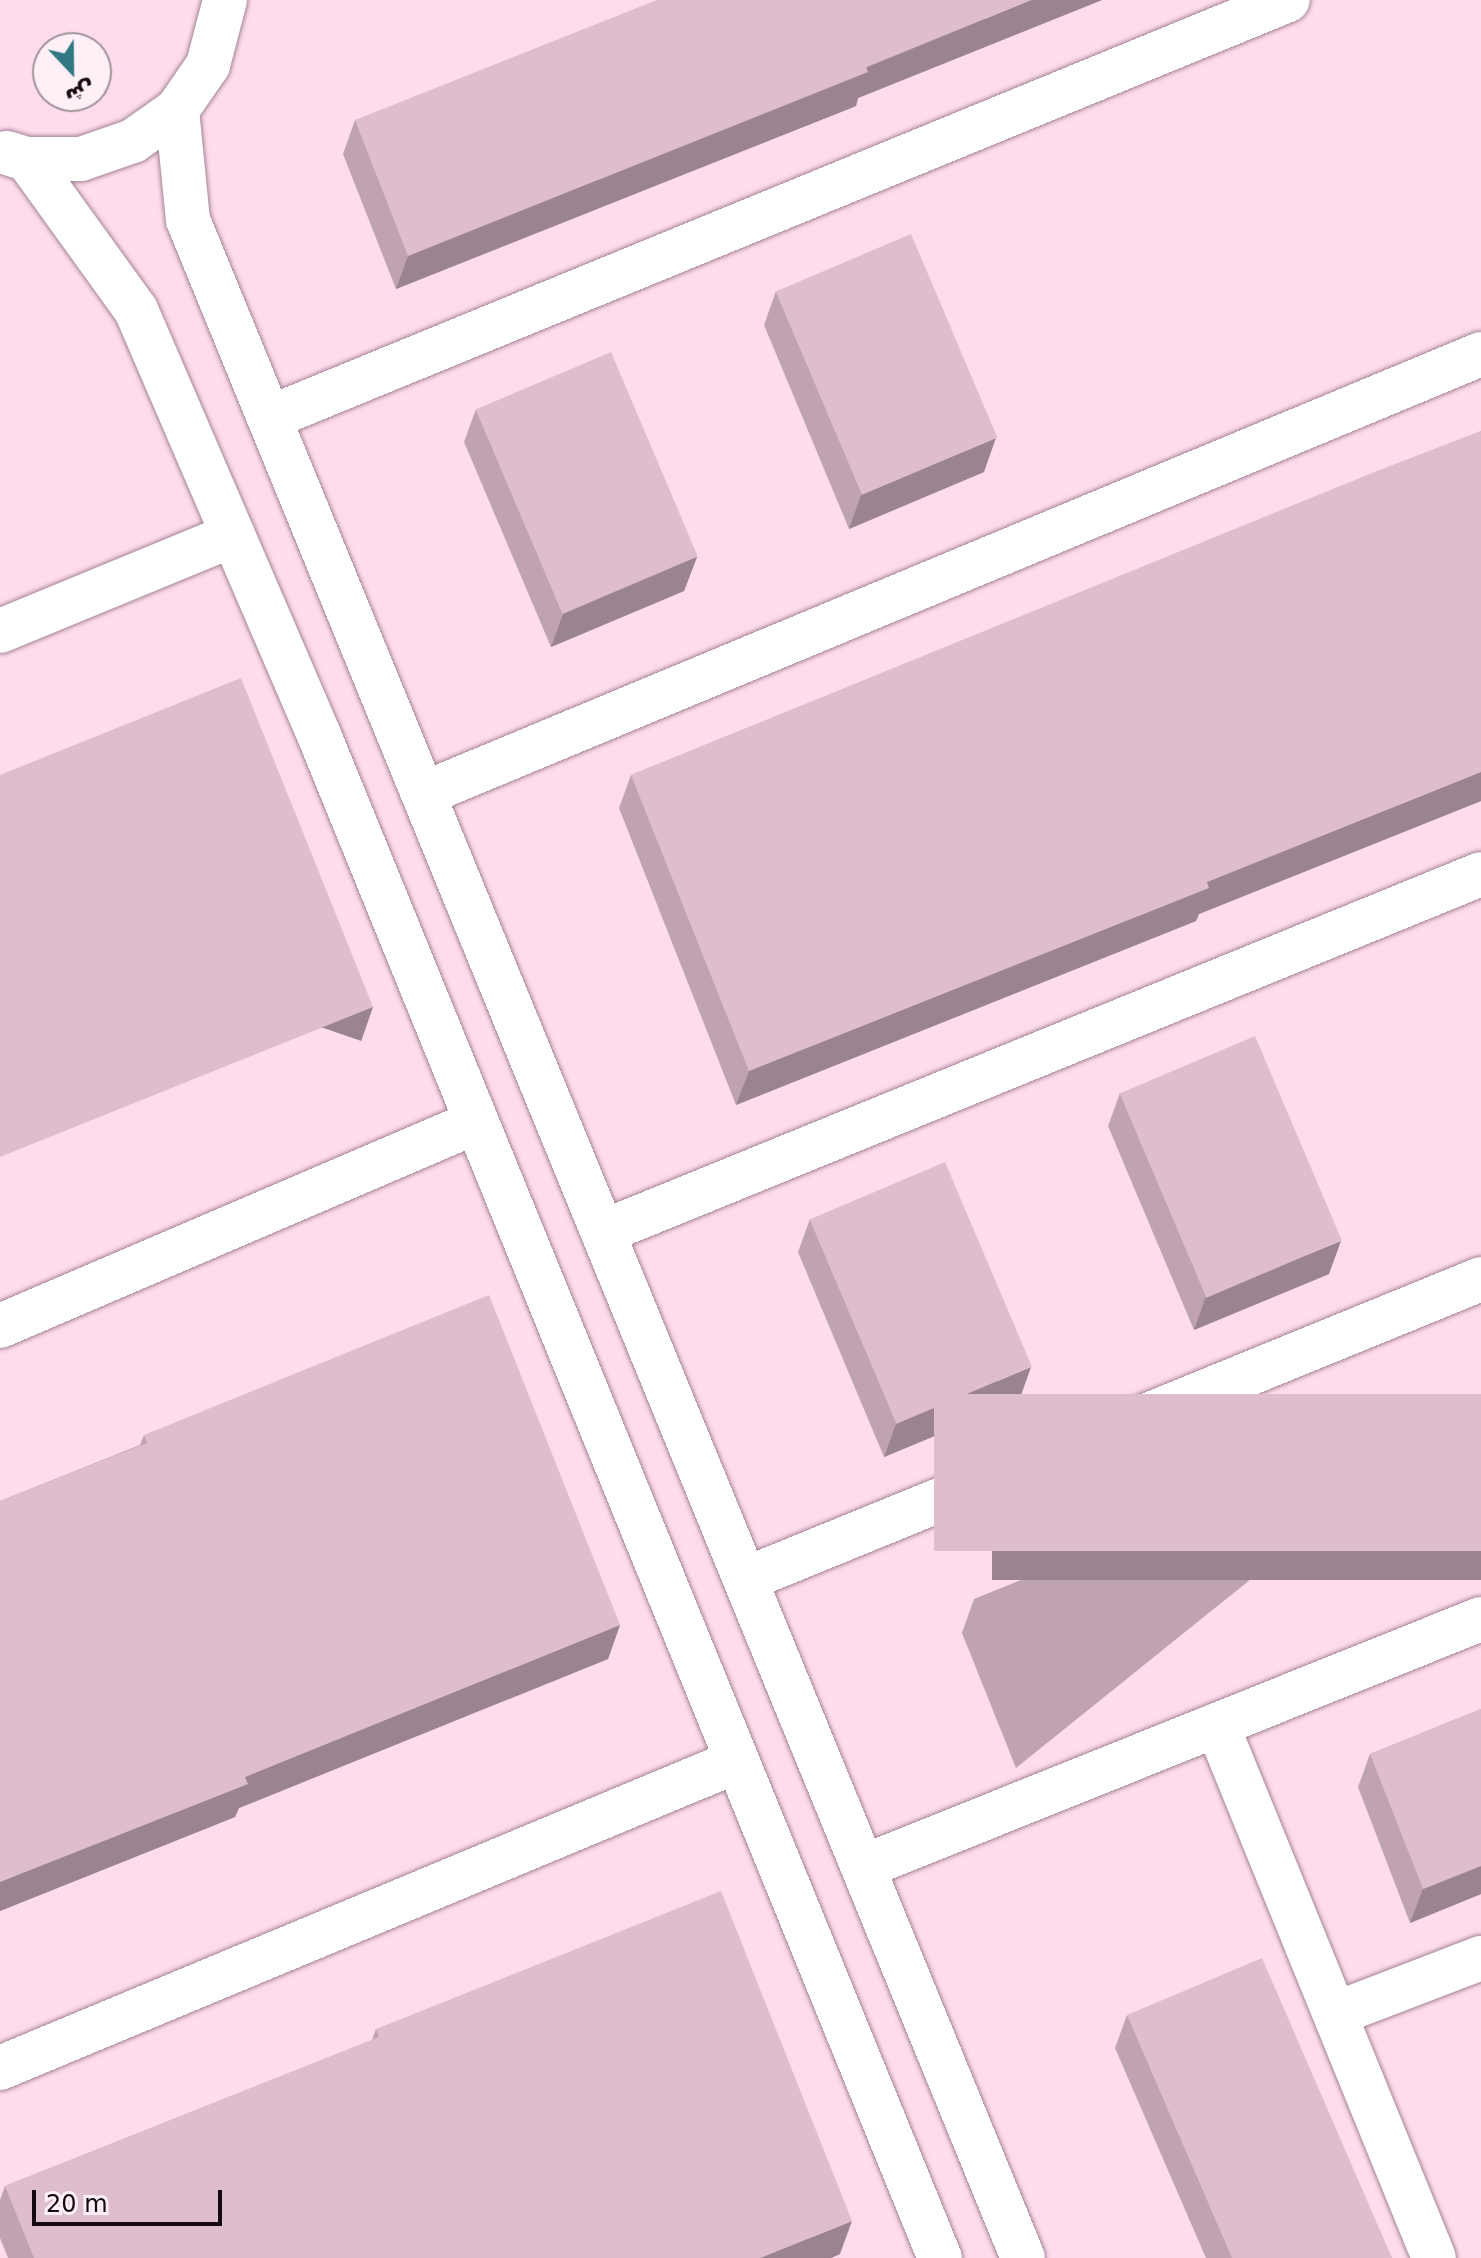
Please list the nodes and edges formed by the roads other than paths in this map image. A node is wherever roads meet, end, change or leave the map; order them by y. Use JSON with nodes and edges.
{"nodes":[{"id":1,"x":1288,"y":0,"type":"edge"},
{"id":2,"x":236,"y":5,"type":"edge"},
{"id":3,"x":177,"y":110,"type":"junction"},
{"id":4,"x":13,"y":155,"type":"edge"},
{"id":5,"x":1481,"y":354,"type":"edge"},
{"id":6,"x":269,"y":418,"type":"junction"},
{"id":7,"x":233,"y":535,"type":"junction"},
{"id":8,"x":0,"y":631,"type":"edge"},
{"id":9,"x":423,"y":794,"type":"junction"},
{"id":10,"x":1481,"y":874,"type":"edge"},
{"id":11,"x":476,"y":1122,"type":"junction"},
{"id":12,"x":603,"y":1232,"type":"junction"},
{"id":13,"x":1481,"y":1279,"type":"edge"},
{"id":14,"x":0,"y":1326,"type":"edge"},
{"id":15,"x":746,"y":1579,"type":"junction"},
{"id":16,"x":1481,"y":1619,"type":"edge"},
{"id":17,"x":1217,"y":1725,"type":"junction"},
{"id":18,"x":737,"y":1761,"type":"junction"},
{"id":19,"x":863,"y":1867,"type":"junction"},
{"id":20,"x":1481,"y":1958,"type":"edge"},
{"id":21,"x":1335,"y":2014,"type":"junction"},
{"id":22,"x":0,"y":2068,"type":"edge"},
{"id":23,"x":940,"y":2258,"type":"edge"},
{"id":24,"x":1023,"y":2258,"type":"edge"},
{"id":25,"x":1434,"y":2258,"type":"edge"}],
"edges":[{"from":1,"to":6,"type":"street"},
{"from":2,"to":3,"type":"street"},
{"from":3,"to":4,"type":"street"},
{"from":3,"to":6,"type":"street"},
{"from":4,"to":7,"type":"street"},
{"from":5,"to":9,"type":"street"},
{"from":6,"to":9,"type":"street"},
{"from":7,"to":8,"type":"street"},
{"from":7,"to":11,"type":"street"},
{"from":9,"to":12,"type":"street"},
{"from":10,"to":12,"type":"street"},
{"from":11,"to":14,"type":"street"},
{"from":11,"to":18,"type":"street"},
{"from":12,"to":15,"type":"street"},
{"from":13,"to":15,"type":"street"},
{"from":15,"to":19,"type":"street"},
{"from":16,"to":17,"type":"street"},
{"from":17,"to":19,"type":"street"},
{"from":17,"to":21,"type":"street"},
{"from":18,"to":22,"type":"street"},
{"from":18,"to":23,"type":"street"},
{"from":19,"to":24,"type":"street"},
{"from":20,"to":21,"type":"street"},
{"from":21,"to":25,"type":"street"}]}
